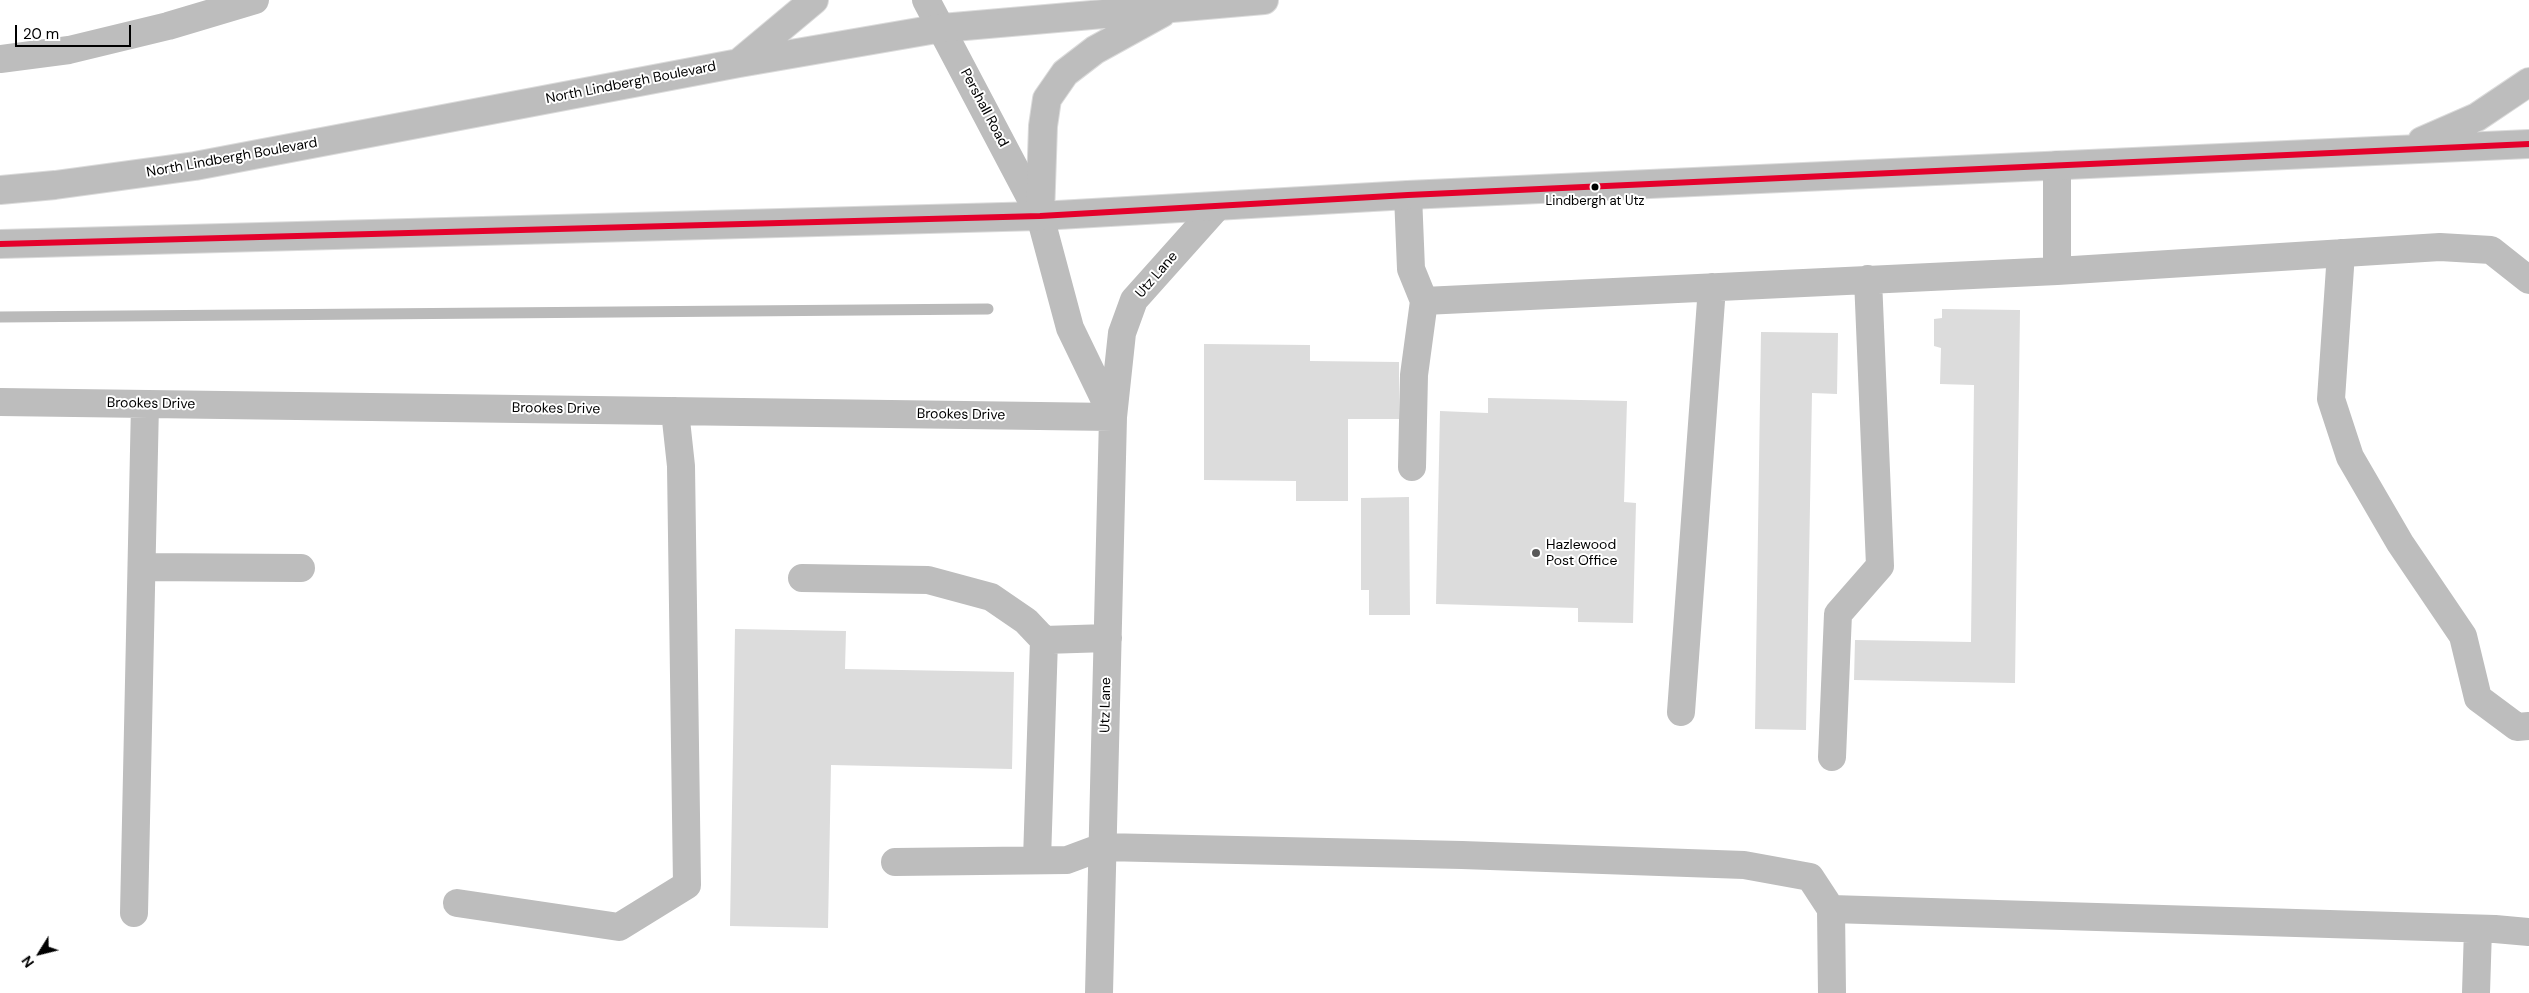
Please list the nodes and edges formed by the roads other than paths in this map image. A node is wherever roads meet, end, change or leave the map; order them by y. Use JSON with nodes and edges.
{"nodes":[{"id":1,"x":255,"y":0,"type":"edge"},
{"id":2,"x":814,"y":0,"type":"edge"},
{"id":3,"x":926,"y":0,"type":"edge"},
{"id":4,"x":1264,"y":0,"type":"edge"},
{"id":5,"x":1172,"y":8,"type":"junction"},
{"id":6,"x":942,"y":28,"type":"junction"},
{"id":7,"x":0,"y":59,"type":"edge"},
{"id":8,"x":739,"y":63,"type":"junction"},
{"id":9,"x":2529,"y":82,"type":"edge"},
{"id":10,"x":2529,"y":144,"type":"edge"},
{"id":11,"x":2405,"y":148,"type":"junction"},
{"id":12,"x":2057,"y":165,"type":"junction"},
{"id":13,"x":0,"y":190,"type":"edge"},
{"id":14,"x":1408,"y":195,"type":"junction"},
{"id":15,"x":1218,"y":206,"type":"junction"},
{"id":16,"x":1040,"y":216,"type":"junction"},
{"id":17,"x":0,"y":244,"type":"edge"},
{"id":18,"x":2341,"y":253,"type":"junction"},
{"id":19,"x":2057,"y":271,"type":"junction"},
{"id":20,"x":1868,"y":279,"type":"junction"},
{"id":21,"x":2529,"y":280,"type":"edge"},
{"id":22,"x":1712,"y":287,"type":"junction"},
{"id":23,"x":1424,"y":301,"type":"junction"},
{"id":24,"x":0,"y":402,"type":"edge"},
{"id":25,"x":145,"y":404,"type":"junction"},
{"id":26,"x":675,"y":411,"type":"junction"},
{"id":27,"x":1112,"y":417,"type":"junction"},
{"id":28,"x":1412,"y":467,"type":"dead end"},
{"id":29,"x":142,"y":567,"type":"junction"},
{"id":30,"x":301,"y":568,"type":"dead end"},
{"id":31,"x":802,"y":578,"type":"dead end"},
{"id":32,"x":1108,"y":638,"type":"junction"},
{"id":33,"x":1044,"y":640,"type":"junction"},
{"id":34,"x":1681,"y":712,"type":"dead end"},
{"id":35,"x":2529,"y":726,"type":"edge"},
{"id":36,"x":1832,"y":758,"type":"dead end"},
{"id":37,"x":1102,"y":847,"type":"junction"},
{"id":38,"x":1037,"y":860,"type":"junction"},
{"id":39,"x":895,"y":862,"type":"dead end"},
{"id":40,"x":457,"y":903,"type":"dead end"},
{"id":41,"x":1831,"y":909,"type":"junction"},
{"id":42,"x":134,"y":913,"type":"dead end"},
{"id":43,"x":2478,"y":929,"type":"junction"},
{"id":44,"x":2529,"y":932,"type":"edge"},
{"id":45,"x":1099,"y":993,"type":"edge"},
{"id":46,"x":1832,"y":993,"type":"edge"},
{"id":47,"x":2476,"y":993,"type":"edge"}],
"edges":[{"from":1,"to":7,"type":"main road"},
{"from":2,"to":8,"type":"main road"},
{"from":3,"to":6,"type":"main road","name":"Pershall Road"},
{"from":4,"to":5,"type":"main road","name":"North Lindbergh Boulevard"},
{"from":5,"to":6,"type":"main road","name":"North Lindbergh Boulevard"},
{"from":5,"to":16,"type":"main road"},
{"from":6,"to":8,"type":"main road","name":"North Lindbergh Boulevard"},
{"from":6,"to":16,"type":"main road","name":"Pershall Road"},
{"from":8,"to":13,"type":"main road","name":"North Lindbergh Boulevard"},
{"from":9,"to":11,"type":"main road"},
{"from":10,"to":11,"type":"main road"},
{"from":11,"to":12,"type":"main road"},
{"from":12,"to":14,"type":"main road"},
{"from":12,"to":19,"type":"main road"},
{"from":14,"to":15,"type":"main road"},
{"from":14,"to":23,"type":"main road"},
{"from":15,"to":16,"type":"main road"},
{"from":15,"to":27,"type":"main road","name":"Utz Lane"},
{"from":16,"to":17,"type":"main road"},
{"from":16,"to":27,"type":"main road","name":"Utz Lane"},
{"from":18,"to":19,"type":"main road"},
{"from":18,"to":21,"type":"main road"},
{"from":18,"to":35,"type":"main road"},
{"from":19,"to":20,"type":"main road"},
{"from":20,"to":22,"type":"main road"},
{"from":20,"to":36,"type":"main road"},
{"from":22,"to":23,"type":"main road"},
{"from":22,"to":34,"type":"main road"},
{"from":23,"to":28,"type":"main road"},
{"from":24,"to":25,"type":"main road","name":"Brookes Drive"},
{"from":25,"to":26,"type":"main road","name":"Brookes Drive"},
{"from":25,"to":29,"type":"main road"},
{"from":26,"to":27,"type":"main road","name":"Brookes Drive"},
{"from":26,"to":40,"type":"main road"},
{"from":27,"to":32,"type":"main road","name":"Utz Lane"},
{"from":29,"to":30,"type":"main road"},
{"from":29,"to":42,"type":"main road"},
{"from":31,"to":33,"type":"main road"},
{"from":32,"to":33,"type":"main road"},
{"from":32,"to":37,"type":"main road","name":"Utz Lane"},
{"from":33,"to":38,"type":"main road"},
{"from":37,"to":38,"type":"main road"},
{"from":37,"to":41,"type":"main road"},
{"from":37,"to":45,"type":"main road","name":"Utz Lane"},
{"from":38,"to":39,"type":"main road"},
{"from":41,"to":43,"type":"main road"},
{"from":41,"to":46,"type":"main road"},
{"from":43,"to":44,"type":"main road"},
{"from":43,"to":47,"type":"main road"}]}
